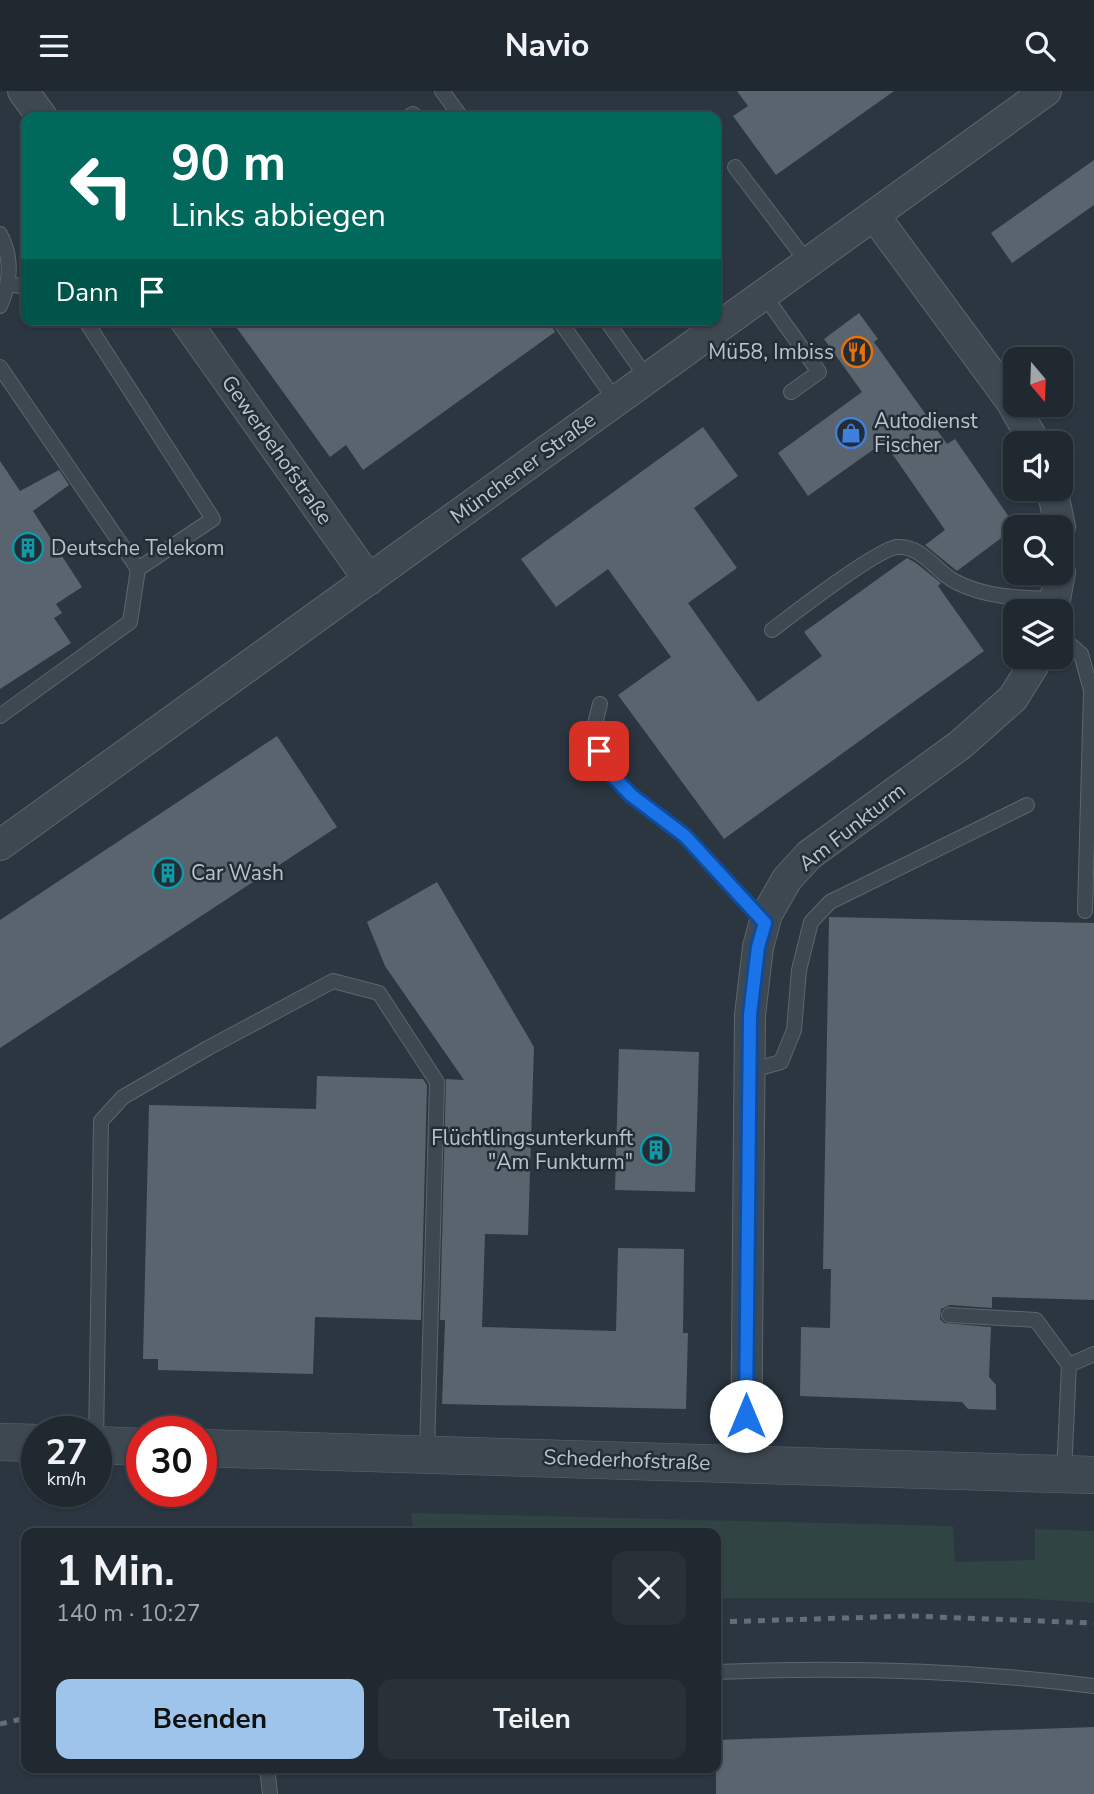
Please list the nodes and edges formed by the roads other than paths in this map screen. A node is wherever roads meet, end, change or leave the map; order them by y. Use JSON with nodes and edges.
{"nodes":[{"id":1,"x":23,"y":91,"type":"edge"},
{"id":2,"x":442,"y":91,"type":"edge"},
{"id":3,"x":1033,"y":95,"type":"edge"},
{"id":4,"x":38,"y":112,"type":"edge"},
{"id":5,"x":457,"y":112,"type":"edge"},
{"id":6,"x":735,"y":167,"type":"dead end"},
{"id":7,"x":874,"y":215,"type":"junction"},
{"id":8,"x":0,"y":234,"type":"edge"},
{"id":9,"x":808,"y":263,"type":"junction"},
{"id":10,"x":8,"y":284,"type":"junction"},
{"id":11,"x":21,"y":286,"type":"edge"},
{"id":12,"x":764,"y":295,"type":"junction"},
{"id":13,"x":0,"y":306,"type":"edge"},
{"id":14,"x":89,"y":326,"type":"edge"},
{"id":15,"x":189,"y":326,"type":"edge"},
{"id":16,"x":563,"y":326,"type":"edge"},
{"id":17,"x":610,"y":326,"type":"edge"},
{"id":18,"x":720,"y":326,"type":"edge"},
{"id":19,"x":721,"y":326,"type":"edge"},
{"id":20,"x":0,"y":367,"type":"edge"},
{"id":21,"x":647,"y":378,"type":"junction"},
{"id":22,"x":791,"y":392,"type":"dead end"},
{"id":23,"x":616,"y":401,"type":"junction"},
{"id":24,"x":1028,"y":431,"type":"edge"},
{"id":25,"x":138,"y":569,"type":"junction"},
{"id":26,"x":369,"y":580,"type":"junction"},
{"id":27,"x":1056,"y":594,"type":"edge"},
{"id":28,"x":772,"y":630,"type":"dead end"},
{"id":29,"x":1073,"y":647,"type":"edge"},
{"id":30,"x":1031,"y":669,"type":"edge"},
{"id":31,"x":600,"y":704,"type":"dead end"},
{"id":32,"x":0,"y":716,"type":"edge"},
{"id":33,"x":1027,"y":805,"type":"dead end"},
{"id":34,"x":0,"y":845,"type":"edge"},
{"id":35,"x":1085,"y":911,"type":"dead end"},
{"id":36,"x":765,"y":923,"type":"junction"},
{"id":37,"x":749,"y":1071,"type":"junction"},
{"id":38,"x":950,"y":1315,"type":"dead end"},
{"id":39,"x":1094,"y":1354,"type":"edge"},
{"id":40,"x":1069,"y":1365,"type":"junction"},
{"id":41,"x":96,"y":1416,"type":"edge"},
{"id":42,"x":0,"y":1442,"type":"edge"},
{"id":43,"x":21,"y":1443,"type":"edge"},
{"id":44,"x":217,"y":1448,"type":"edge"},
{"id":45,"x":427,"y":1455,"type":"junction"},
{"id":46,"x":746,"y":1464,"type":"junction"},
{"id":47,"x":1079,"y":1474,"type":"edge"},
{"id":48,"x":721,"y":1672,"type":"edge"},
{"id":49,"x":1094,"y":1686,"type":"edge"},
{"id":50,"x":268,"y":1773,"type":"edge"},
{"id":51,"x":271,"y":1794,"type":"edge"}],
"edges":[{"from":1,"to":4,"type":"street"},
{"from":2,"to":5,"type":"lane"},
{"from":3,"to":7,"type":"street","name":"Münchener Straße"},
{"from":6,"to":9,"type":"lane"},
{"from":7,"to":9,"type":"street","name":"Münchener Straße"},
{"from":7,"to":24,"type":"street"},
{"from":8,"to":10,"type":"lane"},
{"from":9,"to":12,"type":"street","name":"Münchener Straße"},
{"from":10,"to":11,"type":"lane"},
{"from":10,"to":13,"type":"lane"},
{"from":12,"to":19,"type":"street","name":"Münchener Straße"},
{"from":12,"to":22,"type":"lane"},
{"from":14,"to":25,"type":"lane"},
{"from":15,"to":26,"type":"street","name":"Gewerbehofstraße"},
{"from":16,"to":23,"type":"lane"},
{"from":17,"to":21,"type":"lane"},
{"from":18,"to":21,"type":"street","name":"Münchener Straße"},
{"from":20,"to":25,"type":"lane"},
{"from":21,"to":23,"type":"street","name":"Münchener Straße"},
{"from":23,"to":26,"type":"street","name":"Münchener Straße"},
{"from":25,"to":32,"type":"lane"},
{"from":26,"to":34,"type":"street","name":"Münchener Straße"},
{"from":27,"to":28,"type":"lane"},
{"from":29,"to":35,"type":"lane"},
{"from":30,"to":36,"type":"street","name":"Am Funkturm"},
{"from":31,"to":36,"type":"lane"},
{"from":33,"to":37,"type":"lane"},
{"from":36,"to":37,"type":"street","name":"Am Funkturm"},
{"from":37,"to":46,"type":"street","name":"Am Funkturm"},
{"from":38,"to":40,"type":"lane"},
{"from":39,"to":40,"type":"lane"},
{"from":40,"to":47,"type":"lane"},
{"from":41,"to":45,"type":"lane"},
{"from":42,"to":43,"type":"street"},
{"from":44,"to":45,"type":"street","name":"Schederhofstraße"},
{"from":45,"to":46,"type":"street","name":"Schederhofstraße"},
{"from":46,"to":47,"type":"street","name":"Schederhofstraße"},
{"from":48,"to":49,"type":"lane"},
{"from":50,"to":51,"type":"lane"}]}
